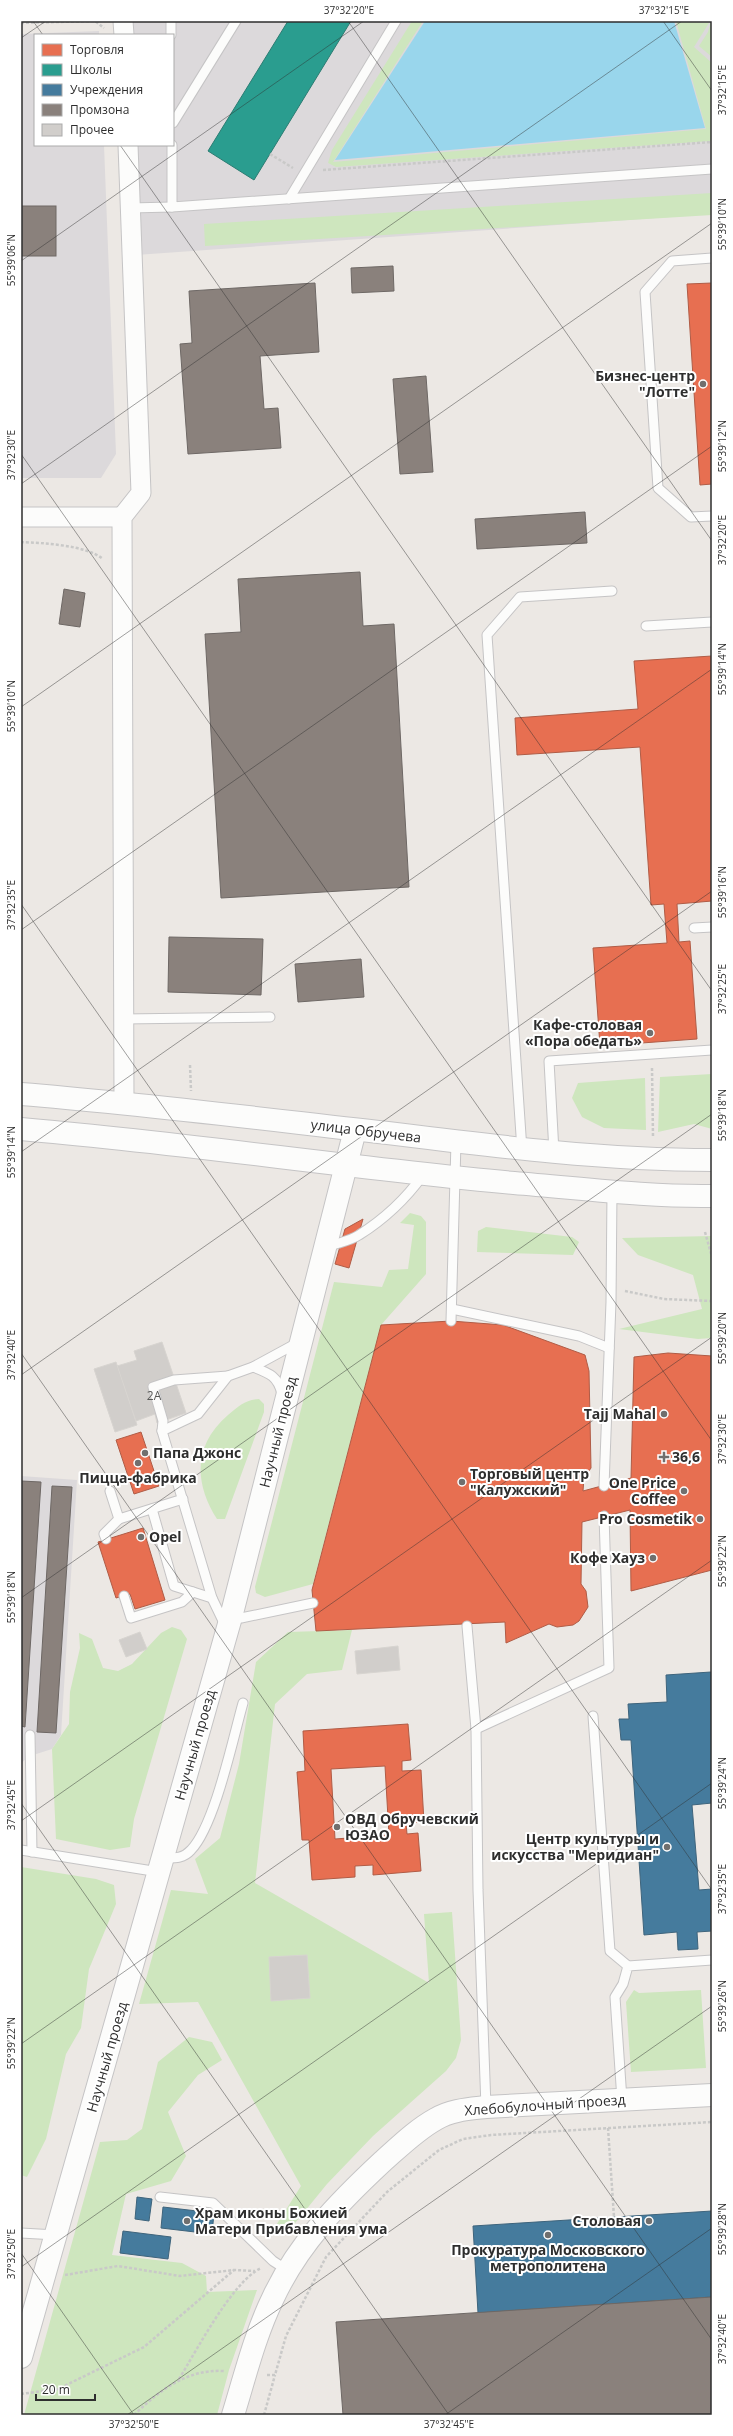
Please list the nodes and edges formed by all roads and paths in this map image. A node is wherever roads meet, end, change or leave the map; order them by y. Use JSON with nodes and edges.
{"nodes":[{"id":1,"x":123,"y":21,"type":"edge"},
{"id":2,"x":171,"y":21,"type":"edge"},
{"id":3,"x":236,"y":21,"type":"edge"},
{"id":4,"x":396,"y":21,"type":"edge"},
{"id":5,"x":21,"y":23,"type":"edge"},
{"id":6,"x":104,"y":28,"type":"dead end"},
{"id":7,"x":124,"y":34,"type":"edge"},
{"id":8,"x":171,"y":34,"type":"edge"},
{"id":9,"x":174,"y":121,"type":"edge"},
{"id":10,"x":712,"y":142,"type":"edge"},
{"id":11,"x":128,"y":146,"type":"edge"},
{"id":12,"x":172,"y":146,"type":"edge"},
{"id":13,"x":270,"y":154,"type":"dead end"},
{"id":14,"x":712,"y":169,"type":"edge"},
{"id":15,"x":305,"y":171,"type":"junction"},
{"id":16,"x":289,"y":199,"type":"junction"},
{"id":17,"x":172,"y":207,"type":"junction"},
{"id":18,"x":130,"y":208,"type":"junction"},
{"id":19,"x":712,"y":258,"type":"edge"},
{"id":20,"x":712,"y":516,"type":"edge"},
{"id":21,"x":21,"y":517,"type":"edge"},
{"id":22,"x":122,"y":517,"type":"junction"},
{"id":23,"x":21,"y":542,"type":"edge"},
{"id":24,"x":102,"y":558,"type":"dead end"},
{"id":25,"x":612,"y":591,"type":"dead end"},
{"id":26,"x":712,"y":622,"type":"edge"},
{"id":27,"x":646,"y":626,"type":"dead end"},
{"id":28,"x":712,"y":927,"type":"edge"},
{"id":29,"x":694,"y":928,"type":"dead end"},
{"id":30,"x":270,"y":1017,"type":"dead end"},
{"id":31,"x":123,"y":1019,"type":"junction"},
{"id":32,"x":712,"y":1050,"type":"edge"},
{"id":33,"x":651,"y":1054,"type":"junction"},
{"id":34,"x":190,"y":1065,"type":"dead end"},
{"id":35,"x":191,"y":1092,"type":"dead end"},
{"id":36,"x":21,"y":1094,"type":"edge"},
{"id":37,"x":124,"y":1102,"type":"junction"},
{"id":38,"x":21,"y":1129,"type":"edge"},
{"id":39,"x":355,"y":1130,"type":"junction"},
{"id":40,"x":456,"y":1142,"type":"junction"},
{"id":41,"x":653,"y":1142,"type":"dead end"},
{"id":42,"x":522,"y":1150,"type":"junction"},
{"id":43,"x":554,"y":1153,"type":"junction"},
{"id":44,"x":712,"y":1160,"type":"edge"},
{"id":45,"x":348,"y":1164,"type":"junction"},
{"id":46,"x":424,"y":1174,"type":"junction"},
{"id":47,"x":454,"y":1177,"type":"junction"},
{"id":48,"x":612,"y":1191,"type":"junction"},
{"id":49,"x":712,"y":1196,"type":"edge"},
{"id":50,"x":705,"y":1232,"type":"dead end"},
{"id":51,"x":324,"y":1248,"type":"junction"},
{"id":52,"x":712,"y":1257,"type":"edge"},
{"id":53,"x":712,"y":1288,"type":"edge"},
{"id":54,"x":611,"y":1289,"type":"junction"},
{"id":55,"x":712,"y":1301,"type":"edge"},
{"id":56,"x":452,"y":1309,"type":"junction"},
{"id":57,"x":451,"y":1321,"type":"dead end"},
{"id":58,"x":300,"y":1342,"type":"junction"},
{"id":59,"x":609,"y":1348,"type":"junction"},
{"id":60,"x":253,"y":1367,"type":"junction"},
{"id":61,"x":228,"y":1376,"type":"junction"},
{"id":62,"x":284,"y":1405,"type":"junction"},
{"id":63,"x":162,"y":1431,"type":"junction"},
{"id":64,"x":604,"y":1486,"type":"dead end"},
{"id":65,"x":110,"y":1491,"type":"dead end"},
{"id":66,"x":183,"y":1499,"type":"junction"},
{"id":67,"x":152,"y":1509,"type":"junction"},
{"id":68,"x":604,"y":1516,"type":"dead end"},
{"id":69,"x":119,"y":1519,"type":"junction"},
{"id":70,"x":106,"y":1540,"type":"dead end"},
{"id":71,"x":193,"y":1592,"type":"junction"},
{"id":72,"x":124,"y":1596,"type":"dead end"},
{"id":73,"x":212,"y":1598,"type":"junction"},
{"id":74,"x":313,"y":1603,"type":"dead end"},
{"id":75,"x":230,"y":1624,"type":"junction"},
{"id":76,"x":467,"y":1626,"type":"dead end"},
{"id":77,"x":243,"y":1703,"type":"dead end"},
{"id":78,"x":593,"y":1716,"type":"dead end"},
{"id":79,"x":476,"y":1729,"type":"junction"},
{"id":80,"x":30,"y":1735,"type":"dead end"},
{"id":81,"x":21,"y":1850,"type":"edge"},
{"id":82,"x":32,"y":1852,"type":"junction"},
{"id":83,"x":161,"y":1865,"type":"junction"},
{"id":84,"x":712,"y":1960,"type":"edge"},
{"id":85,"x":628,"y":1966,"type":"junction"},
{"id":86,"x":712,"y":2095,"type":"edge"},
{"id":87,"x":622,"y":2100,"type":"junction"},
{"id":88,"x":486,"y":2107,"type":"junction"},
{"id":89,"x":712,"y":2122,"type":"edge"},
{"id":90,"x":608,"y":2128,"type":"junction"},
{"id":91,"x":160,"y":2197,"type":"dead end"},
{"id":92,"x":614,"y":2217,"type":"dead end"},
{"id":93,"x":21,"y":2233,"type":"edge"},
{"id":94,"x":56,"y":2235,"type":"junction"},
{"id":95,"x":280,"y":2266,"type":"junction"},
{"id":96,"x":234,"y":2270,"type":"junction"},
{"id":97,"x":255,"y":2271,"type":"junction"},
{"id":98,"x":62,"y":2276,"type":"dead end"},
{"id":99,"x":21,"y":2357,"type":"edge"},
{"id":100,"x":247,"y":2372,"type":"junction"},
{"id":101,"x":275,"y":2376,"type":"junction"},
{"id":102,"x":179,"y":2379,"type":"junction"},
{"id":103,"x":21,"y":2394,"type":"edge"},
{"id":104,"x":134,"y":2415,"type":"edge"},
{"id":105,"x":233,"y":2415,"type":"edge"},
{"id":106,"x":264,"y":2415,"type":"edge"}],
"edges":[{"from":1,"to":7,"type":"street"},
{"from":2,"to":8,"type":"lane"},
{"from":3,"to":9,"type":"lane"},
{"from":4,"to":15,"type":"lane"},
{"from":5,"to":6,"type":"path"},
{"from":10,"to":15,"type":"path"},
{"from":11,"to":18,"type":"street"},
{"from":12,"to":17,"type":"lane"},
{"from":13,"to":15,"type":"path"},
{"from":14,"to":16,"type":"lane"},
{"from":15,"to":16,"type":"lane"},
{"from":16,"to":17,"type":"lane"},
{"from":17,"to":18,"type":"lane"},
{"from":18,"to":22,"type":"street"},
{"from":19,"to":20,"type":"lane"},
{"from":21,"to":22,"type":"street"},
{"from":22,"to":31,"type":"street"},
{"from":23,"to":24,"type":"path"},
{"from":25,"to":42,"type":"lane"},
{"from":26,"to":27,"type":"lane"},
{"from":28,"to":29,"type":"lane"},
{"from":30,"to":31,"type":"lane"},
{"from":31,"to":37,"type":"street"},
{"from":32,"to":33,"type":"lane"},
{"from":33,"to":41,"type":"path"},
{"from":33,"to":43,"type":"lane"},
{"from":34,"to":35,"type":"path"},
{"from":36,"to":37,"type":"street","name":"улица Обручева"},
{"from":37,"to":39,"type":"street","name":"улица Обручева"},
{"from":38,"to":45,"type":"street"},
{"from":39,"to":40,"type":"street","name":"улица Обручева"},
{"from":39,"to":45,"type":"street","name":"Научный проезд"},
{"from":40,"to":42,"type":"street","name":"улица Обручева"},
{"from":40,"to":47,"type":"lane"},
{"from":42,"to":43,"type":"street","name":"улица Обручева"},
{"from":43,"to":44,"type":"street","name":"улица Обручева"},
{"from":45,"to":46,"type":"street"},
{"from":45,"to":51,"type":"street","name":"Научный проезд"},
{"from":46,"to":47,"type":"street"},
{"from":46,"to":51,"type":"lane"},
{"from":47,"to":48,"type":"street"},
{"from":47,"to":56,"type":"lane"},
{"from":48,"to":49,"type":"street"},
{"from":48,"to":54,"type":"lane"},
{"from":50,"to":52,"type":"path"},
{"from":51,"to":58,"type":"street","name":"Научный проезд"},
{"from":53,"to":55,"type":"path"},
{"from":54,"to":55,"type":"path"},
{"from":54,"to":59,"type":"lane"},
{"from":56,"to":57,"type":"lane"},
{"from":56,"to":59,"type":"lane"},
{"from":58,"to":60,"type":"lane"},
{"from":58,"to":62,"type":"street","name":"Научный проезд"},
{"from":59,"to":64,"type":"lane"},
{"from":60,"to":61,"type":"lane"},
{"from":60,"to":62,"type":"lane"},
{"from":61,"to":63,"type":"lane"},
{"from":61,"to":63,"type":"lane"},
{"from":62,"to":75,"type":"street","name":"Научный проезд"},
{"from":63,"to":66,"type":"lane"},
{"from":65,"to":69,"type":"lane"},
{"from":66,"to":67,"type":"lane"},
{"from":66,"to":73,"type":"lane"},
{"from":67,"to":69,"type":"lane"},
{"from":67,"to":71,"type":"lane"},
{"from":68,"to":79,"type":"lane"},
{"from":69,"to":70,"type":"lane"},
{"from":71,"to":72,"type":"lane"},
{"from":71,"to":73,"type":"lane"},
{"from":73,"to":75,"type":"lane"},
{"from":74,"to":75,"type":"lane"},
{"from":75,"to":83,"type":"street","name":"Научный проезд"},
{"from":76,"to":79,"type":"lane"},
{"from":77,"to":83,"type":"lane"},
{"from":78,"to":85,"type":"lane"},
{"from":79,"to":88,"type":"lane"},
{"from":80,"to":82,"type":"lane"},
{"from":81,"to":82,"type":"lane"},
{"from":82,"to":83,"type":"lane"},
{"from":83,"to":94,"type":"street","name":"Научный проезд"},
{"from":84,"to":85,"type":"lane"},
{"from":85,"to":87,"type":"lane"},
{"from":86,"to":87,"type":"street","name":"Хлебобулочный проезд"},
{"from":87,"to":88,"type":"street","name":"Хлебобулочный проезд"},
{"from":88,"to":95,"type":"street","name":"Хлебобулочный проезд"},
{"from":89,"to":90,"type":"path"},
{"from":90,"to":92,"type":"path"},
{"from":90,"to":101,"type":"path"},
{"from":91,"to":95,"type":"lane"},
{"from":93,"to":94,"type":"lane"},
{"from":94,"to":99,"type":"street","name":"Научный проезд"},
{"from":95,"to":97,"type":"path"},
{"from":95,"to":100,"type":"street","name":"Хлебобулочный проезд"},
{"from":96,"to":97,"type":"path"},
{"from":96,"to":98,"type":"path"},
{"from":96,"to":103,"type":"path"},
{"from":97,"to":102,"type":"path"},
{"from":100,"to":101,"type":"path"},
{"from":100,"to":102,"type":"path"},
{"from":100,"to":105,"type":"street","name":"Хлебобулочный проезд"},
{"from":101,"to":106,"type":"path"},
{"from":102,"to":104,"type":"path"}]}
